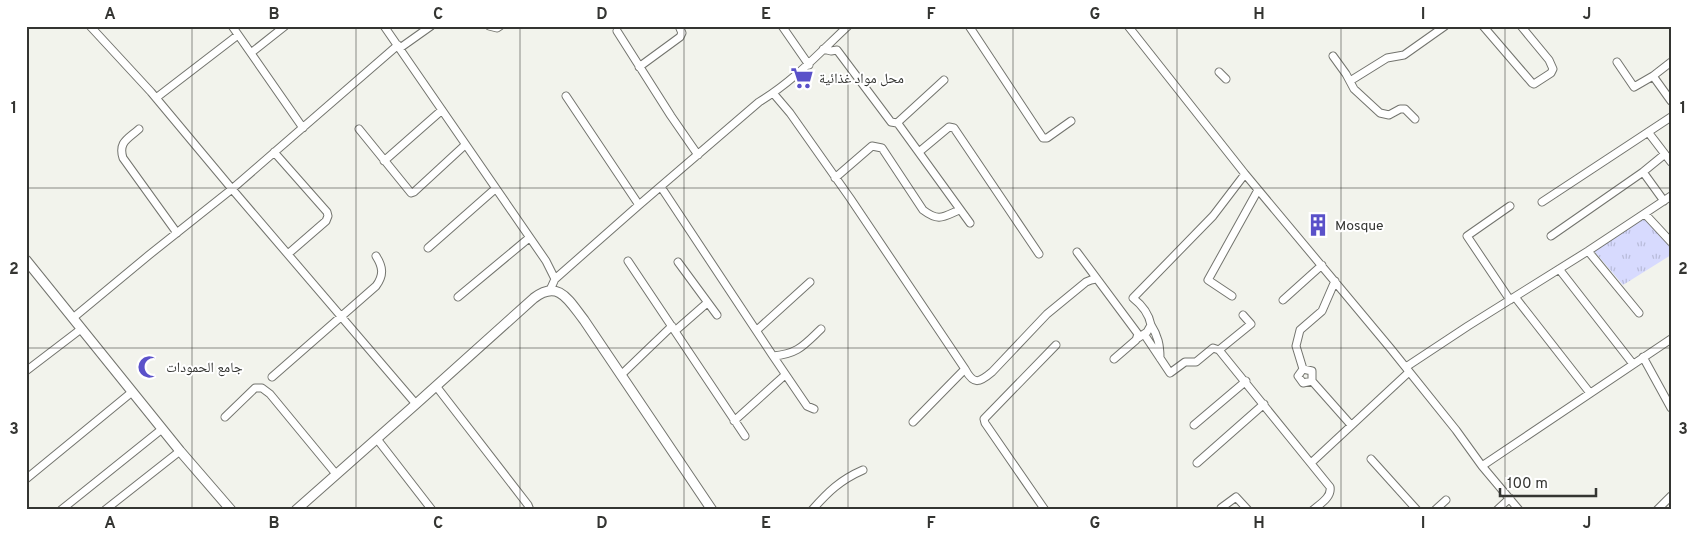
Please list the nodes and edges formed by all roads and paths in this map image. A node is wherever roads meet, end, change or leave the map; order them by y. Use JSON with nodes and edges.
{"nodes":[{"id":1,"x":90,"y":26,"type":"edge"},
{"id":2,"x":232,"y":26,"type":"edge"},
{"id":3,"x":285,"y":26,"type":"edge"},
{"id":4,"x":384,"y":26,"type":"edge"},
{"id":5,"x":432,"y":26,"type":"edge"},
{"id":6,"x":489,"y":26,"type":"edge"},
{"id":7,"x":500,"y":26,"type":"edge"},
{"id":8,"x":679,"y":26,"type":"edge"},
{"id":9,"x":782,"y":26,"type":"edge"},
{"id":10,"x":848,"y":26,"type":"edge"},
{"id":11,"x":969,"y":26,"type":"edge"},
{"id":12,"x":1128,"y":26,"type":"edge"},
{"id":13,"x":1445,"y":26,"type":"edge"},
{"id":14,"x":1483,"y":26,"type":"edge"},
{"id":15,"x":1521,"y":26,"type":"edge"},
{"id":16,"x":617,"y":31,"type":"dead end"},
{"id":17,"x":238,"y":35,"type":"junction"},
{"id":18,"x":399,"y":47,"type":"junction"},
{"id":19,"x":823,"y":49,"type":"junction"},
{"id":20,"x":251,"y":53,"type":"junction"},
{"id":21,"x":1333,"y":56,"type":"dead end"},
{"id":22,"x":1617,"y":62,"type":"dead end"},
{"id":23,"x":1671,"y":62,"type":"edge"},
{"id":24,"x":809,"y":65,"type":"junction"},
{"id":25,"x":639,"y":66,"type":"junction"},
{"id":26,"x":1219,"y":72,"type":"dead end"},
{"id":27,"x":1653,"y":76,"type":"junction"},
{"id":28,"x":1226,"y":79,"type":"dead end"},
{"id":29,"x":944,"y":80,"type":"dead end"},
{"id":30,"x":1350,"y":81,"type":"junction"},
{"id":31,"x":774,"y":93,"type":"junction"},
{"id":32,"x":566,"y":96,"type":"dead end"},
{"id":33,"x":156,"y":98,"type":"junction"},
{"id":34,"x":1671,"y":102,"type":"edge"},
{"id":35,"x":442,"y":110,"type":"junction"},
{"id":36,"x":1671,"y":117,"type":"edge"},
{"id":37,"x":1415,"y":119,"type":"dead end"},
{"id":38,"x":1071,"y":121,"type":"dead end"},
{"id":39,"x":897,"y":123,"type":"junction"},
{"id":40,"x":303,"y":128,"type":"junction"},
{"id":41,"x":139,"y":129,"type":"dead end"},
{"id":42,"x":359,"y":129,"type":"dead end"},
{"id":43,"x":1648,"y":132,"type":"junction"},
{"id":44,"x":465,"y":145,"type":"junction"},
{"id":45,"x":274,"y":152,"type":"junction"},
{"id":46,"x":919,"y":152,"type":"junction"},
{"id":47,"x":698,"y":154,"type":"junction"},
{"id":48,"x":1665,"y":154,"type":"junction"},
{"id":49,"x":384,"y":161,"type":"junction"},
{"id":50,"x":1671,"y":162,"type":"edge"},
{"id":51,"x":1643,"y":172,"type":"junction"},
{"id":52,"x":1245,"y":174,"type":"junction"},
{"id":53,"x":835,"y":178,"type":"junction"},
{"id":54,"x":661,"y":187,"type":"junction"},
{"id":55,"x":232,"y":189,"type":"junction"},
{"id":56,"x":495,"y":189,"type":"junction"},
{"id":57,"x":1258,"y":190,"type":"junction"},
{"id":58,"x":1671,"y":196,"type":"edge"},
{"id":59,"x":1664,"y":201,"type":"junction"},
{"id":60,"x":1542,"y":202,"type":"dead end"},
{"id":61,"x":639,"y":205,"type":"junction"},
{"id":62,"x":1510,"y":206,"type":"dead end"},
{"id":63,"x":960,"y":210,"type":"junction"},
{"id":64,"x":1645,"y":214,"type":"junction"},
{"id":65,"x":970,"y":223,"type":"dead end"},
{"id":66,"x":178,"y":232,"type":"junction"},
{"id":67,"x":1551,"y":236,"type":"dead end"},
{"id":68,"x":529,"y":238,"type":"junction"},
{"id":69,"x":1671,"y":242,"type":"edge"},
{"id":70,"x":428,"y":248,"type":"dead end"},
{"id":71,"x":1077,"y":252,"type":"dead end"},
{"id":72,"x":1588,"y":252,"type":"junction"},
{"id":73,"x":288,"y":254,"type":"junction"},
{"id":74,"x":1039,"y":254,"type":"dead end"},
{"id":75,"x":376,"y":256,"type":"dead end"},
{"id":76,"x":26,"y":260,"type":"edge"},
{"id":77,"x":628,"y":261,"type":"dead end"},
{"id":78,"x":678,"y":262,"type":"dead end"},
{"id":79,"x":1322,"y":266,"type":"junction"},
{"id":80,"x":1560,"y":269,"type":"junction"},
{"id":81,"x":555,"y":279,"type":"junction"},
{"id":82,"x":1096,"y":279,"type":"junction"},
{"id":83,"x":1335,"y":281,"type":"junction"},
{"id":84,"x":810,"y":282,"type":"dead end"},
{"id":85,"x":550,"y":290,"type":"junction"},
{"id":86,"x":1232,"y":296,"type":"dead end"},
{"id":87,"x":458,"y":297,"type":"dead end"},
{"id":88,"x":1513,"y":298,"type":"junction"},
{"id":89,"x":1283,"y":300,"type":"dead end"},
{"id":90,"x":707,"y":303,"type":"junction"},
{"id":91,"x":1638,"y":313,"type":"dead end"},
{"id":92,"x":1244,"y":315,"type":"dead end"},
{"id":93,"x":717,"y":316,"type":"dead end"},
{"id":94,"x":342,"y":317,"type":"junction"},
{"id":95,"x":73,"y":318,"type":"junction"},
{"id":96,"x":1151,"y":326,"type":"junction"},
{"id":97,"x":81,"y":329,"type":"junction"},
{"id":98,"x":673,"y":329,"type":"junction"},
{"id":99,"x":822,"y":329,"type":"dead end"},
{"id":100,"x":757,"y":330,"type":"junction"},
{"id":101,"x":1141,"y":336,"type":"junction"},
{"id":102,"x":1671,"y":339,"type":"edge"},
{"id":103,"x":1056,"y":345,"type":"dead end"},
{"id":104,"x":1219,"y":350,"type":"junction"},
{"id":105,"x":773,"y":356,"type":"junction"},
{"id":106,"x":1114,"y":358,"type":"dead end"},
{"id":107,"x":1160,"y":358,"type":"junction"},
{"id":108,"x":1643,"y":358,"type":"junction"},
{"id":109,"x":1633,"y":364,"type":"junction"},
{"id":110,"x":1303,"y":368,"type":"junction"},
{"id":111,"x":965,"y":370,"type":"junction"},
{"id":112,"x":1408,"y":370,"type":"junction"},
{"id":113,"x":26,"y":371,"type":"edge"},
{"id":114,"x":621,"y":375,"type":"junction"},
{"id":115,"x":785,"y":375,"type":"junction"},
{"id":116,"x":272,"y":377,"type":"dead end"},
{"id":117,"x":1312,"y":380,"type":"junction"},
{"id":118,"x":1246,"y":381,"type":"junction"},
{"id":119,"x":436,"y":386,"type":"junction"},
{"id":120,"x":132,"y":392,"type":"junction"},
{"id":121,"x":1590,"y":393,"type":"junction"},
{"id":122,"x":416,"y":404,"type":"junction"},
{"id":123,"x":1264,"y":404,"type":"junction"},
{"id":124,"x":1671,"y":408,"type":"edge"},
{"id":125,"x":814,"y":409,"type":"dead end"},
{"id":126,"x":225,"y":417,"type":"dead end"},
{"id":127,"x":734,"y":421,"type":"junction"},
{"id":128,"x":913,"y":422,"type":"dead end"},
{"id":129,"x":1194,"y":425,"type":"dead end"},
{"id":130,"x":1350,"y":425,"type":"junction"},
{"id":131,"x":162,"y":429,"type":"junction"},
{"id":132,"x":745,"y":436,"type":"dead end"},
{"id":133,"x":377,"y":439,"type":"junction"},
{"id":134,"x":180,"y":451,"type":"junction"},
{"id":135,"x":1371,"y":459,"type":"dead end"},
{"id":136,"x":1198,"y":463,"type":"dead end"},
{"id":137,"x":1311,"y":463,"type":"junction"},
{"id":138,"x":1482,"y":466,"type":"junction"},
{"id":139,"x":863,"y":470,"type":"dead end"},
{"id":140,"x":336,"y":474,"type":"junction"},
{"id":141,"x":26,"y":479,"type":"edge"},
{"id":142,"x":1671,"y":496,"type":"edge"},
{"id":143,"x":1510,"y":498,"type":"junction"},
{"id":144,"x":1446,"y":500,"type":"dead end"},
{"id":145,"x":1221,"y":508,"type":"dead end"},
{"id":146,"x":61,"y":510,"type":"edge"},
{"id":147,"x":105,"y":510,"type":"edge"},
{"id":148,"x":231,"y":510,"type":"edge"},
{"id":149,"x":296,"y":510,"type":"edge"},
{"id":150,"x":432,"y":510,"type":"edge"},
{"id":151,"x":530,"y":510,"type":"edge"},
{"id":152,"x":712,"y":510,"type":"edge"},
{"id":153,"x":812,"y":510,"type":"edge"},
{"id":154,"x":1045,"y":510,"type":"edge"},
{"id":155,"x":1248,"y":510,"type":"edge"},
{"id":156,"x":1313,"y":510,"type":"edge"},
{"id":157,"x":1417,"y":510,"type":"edge"},
{"id":158,"x":1436,"y":510,"type":"edge"},
{"id":159,"x":1497,"y":510,"type":"edge"},
{"id":160,"x":1519,"y":510,"type":"edge"},
{"id":161,"x":1657,"y":510,"type":"edge"}],
"edges":[{"from":1,"to":33,"type":"street"},
{"from":2,"to":17,"type":"street"},
{"from":3,"to":20,"type":"street"},
{"from":4,"to":18,"type":"street"},
{"from":5,"to":18,"type":"street"},
{"from":6,"to":7,"type":"street"},
{"from":8,"to":25,"type":"street"},
{"from":9,"to":24,"type":"street"},
{"from":10,"to":19,"type":"street"},
{"from":11,"to":38,"type":"street"},
{"from":12,"to":52,"type":"street"},
{"from":13,"to":30,"type":"street"},
{"from":14,"to":15,"type":"street"},
{"from":16,"to":25,"type":"street"},
{"from":17,"to":20,"type":"street"},
{"from":17,"to":33,"type":"street"},
{"from":18,"to":35,"type":"street"},
{"from":18,"to":40,"type":"street"},
{"from":19,"to":24,"type":"street"},
{"from":19,"to":39,"type":"street"},
{"from":20,"to":40,"type":"street"},
{"from":21,"to":30,"type":"street"},
{"from":22,"to":27,"type":"street"},
{"from":23,"to":27,"type":"street"},
{"from":24,"to":31,"type":"street"},
{"from":25,"to":47,"type":"street"},
{"from":26,"to":28,"type":"street"},
{"from":27,"to":34,"type":"street"},
{"from":29,"to":39,"type":"street"},
{"from":30,"to":37,"type":"street"},
{"from":31,"to":47,"type":"street"},
{"from":31,"to":53,"type":"street"},
{"from":32,"to":61,"type":"street"},
{"from":33,"to":55,"type":"street"},
{"from":35,"to":44,"type":"street"},
{"from":35,"to":49,"type":"street"},
{"from":36,"to":43,"type":"street"},
{"from":39,"to":46,"type":"street"},
{"from":40,"to":45,"type":"street"},
{"from":41,"to":66,"type":"street"},
{"from":42,"to":49,"type":"street"},
{"from":43,"to":48,"type":"street"},
{"from":43,"to":60,"type":"street"},
{"from":44,"to":49,"type":"street"},
{"from":44,"to":56,"type":"street"},
{"from":45,"to":55,"type":"street"},
{"from":45,"to":73,"type":"street"},
{"from":46,"to":63,"type":"street"},
{"from":46,"to":74,"type":"street"},
{"from":47,"to":54,"type":"street"},
{"from":48,"to":50,"type":"street"},
{"from":48,"to":51,"type":"street"},
{"from":51,"to":59,"type":"street"},
{"from":51,"to":67,"type":"street"},
{"from":52,"to":57,"type":"street"},
{"from":52,"to":96,"type":"street"},
{"from":53,"to":63,"type":"street"},
{"from":53,"to":111,"type":"street"},
{"from":54,"to":61,"type":"street"},
{"from":54,"to":100,"type":"street"},
{"from":55,"to":66,"type":"street"},
{"from":55,"to":73,"type":"street"},
{"from":56,"to":68,"type":"street"},
{"from":56,"to":70,"type":"street"},
{"from":57,"to":79,"type":"street"},
{"from":57,"to":86,"type":"street"},
{"from":58,"to":59,"type":"street"},
{"from":59,"to":64,"type":"street"},
{"from":61,"to":81,"type":"street"},
{"from":62,"to":88,"type":"street"},
{"from":63,"to":65,"type":"street"},
{"from":64,"to":69,"type":"street"},
{"from":64,"to":72,"type":"street"},
{"from":66,"to":95,"type":"street"},
{"from":68,"to":81,"type":"street"},
{"from":68,"to":87,"type":"street"},
{"from":71,"to":82,"type":"street"},
{"from":72,"to":80,"type":"street"},
{"from":72,"to":91,"type":"street"},
{"from":73,"to":94,"type":"street"},
{"from":75,"to":94,"type":"street"},
{"from":76,"to":95,"type":"street"},
{"from":77,"to":98,"type":"street"},
{"from":78,"to":90,"type":"street"},
{"from":79,"to":83,"type":"street"},
{"from":79,"to":89,"type":"street"},
{"from":80,"to":88,"type":"street"},
{"from":80,"to":109,"type":"street"},
{"from":81,"to":85,"type":"street"},
{"from":82,"to":101,"type":"street"},
{"from":82,"to":111,"type":"street"},
{"from":83,"to":110,"type":"street"},
{"from":83,"to":112,"type":"street"},
{"from":84,"to":100,"type":"street"},
{"from":85,"to":114,"type":"street"},
{"from":85,"to":119,"type":"street"},
{"from":88,"to":112,"type":"street"},
{"from":88,"to":121,"type":"street"},
{"from":90,"to":93,"type":"street"},
{"from":90,"to":98,"type":"street"},
{"from":92,"to":104,"type":"street"},
{"from":94,"to":116,"type":"street"},
{"from":94,"to":122,"type":"street"},
{"from":95,"to":97,"type":"street"},
{"from":96,"to":101,"type":"street"},
{"from":96,"to":107,"type":"street"},
{"from":97,"to":113,"type":"street"},
{"from":97,"to":120,"type":"street"},
{"from":98,"to":114,"type":"street"},
{"from":98,"to":127,"type":"street"},
{"from":99,"to":105,"type":"street"},
{"from":100,"to":105,"type":"street"},
{"from":101,"to":106,"type":"street"},
{"from":101,"to":107,"type":"street"},
{"from":102,"to":108,"type":"street"},
{"from":103,"to":154,"type":"street"},
{"from":104,"to":107,"type":"street"},
{"from":104,"to":118,"type":"street"},
{"from":105,"to":115,"type":"street"},
{"from":108,"to":109,"type":"street"},
{"from":108,"to":124,"type":"street"},
{"from":109,"to":121,"type":"street"},
{"from":110,"to":117,"type":"street"},
{"from":110,"to":117,"type":"street"},
{"from":111,"to":128,"type":"street"},
{"from":112,"to":130,"type":"street"},
{"from":112,"to":138,"type":"street"},
{"from":114,"to":152,"type":"street"},
{"from":115,"to":125,"type":"street"},
{"from":115,"to":127,"type":"street"},
{"from":117,"to":130,"type":"street"},
{"from":118,"to":123,"type":"street"},
{"from":118,"to":129,"type":"street"},
{"from":119,"to":122,"type":"street"},
{"from":119,"to":151,"type":"street"},
{"from":120,"to":131,"type":"street"},
{"from":120,"to":141,"type":"street"},
{"from":121,"to":138,"type":"street"},
{"from":122,"to":133,"type":"street"},
{"from":123,"to":136,"type":"street"},
{"from":123,"to":137,"type":"street"},
{"from":126,"to":140,"type":"street"},
{"from":127,"to":132,"type":"street"},
{"from":130,"to":137,"type":"street"},
{"from":131,"to":134,"type":"street"},
{"from":131,"to":146,"type":"street"},
{"from":133,"to":140,"type":"street"},
{"from":133,"to":150,"type":"street"},
{"from":134,"to":147,"type":"street"},
{"from":134,"to":148,"type":"street"},
{"from":135,"to":157,"type":"street"},
{"from":137,"to":156,"type":"street"},
{"from":138,"to":143,"type":"street"},
{"from":139,"to":153,"type":"street"},
{"from":140,"to":149,"type":"street"},
{"from":142,"to":161,"type":"street"},
{"from":143,"to":159,"type":"street"},
{"from":143,"to":160,"type":"street"},
{"from":144,"to":158,"type":"street"},
{"from":145,"to":155,"type":"street"}]}
